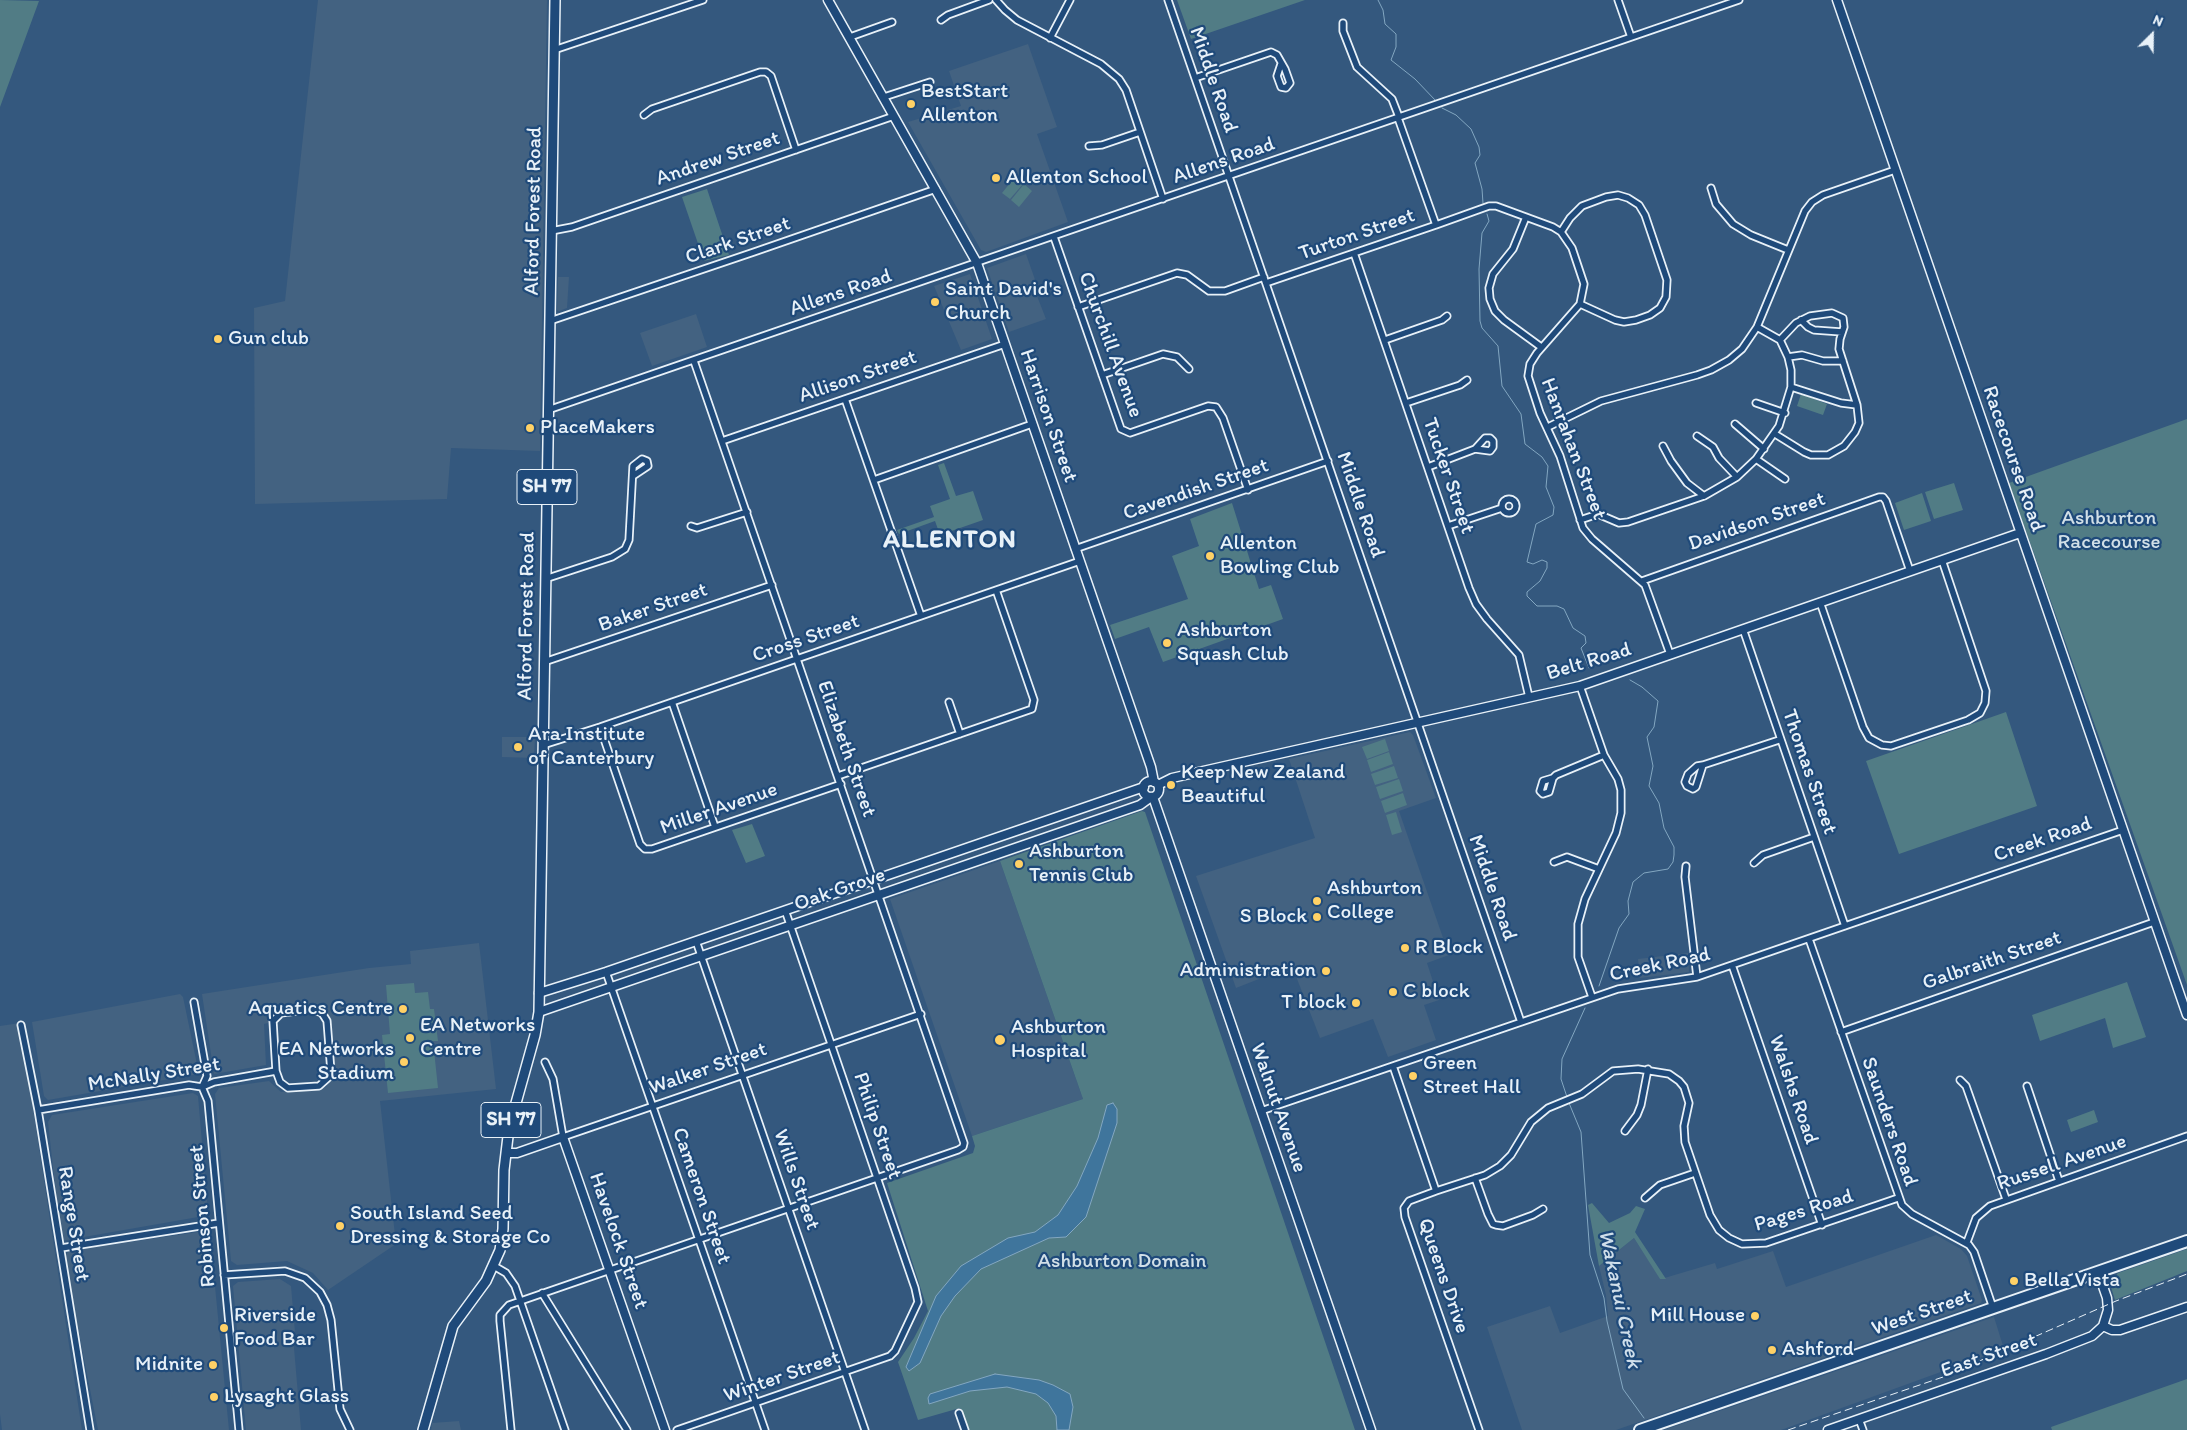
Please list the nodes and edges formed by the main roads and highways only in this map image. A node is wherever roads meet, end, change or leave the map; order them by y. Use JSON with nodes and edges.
{"nodes":[{"id":1,"x":555,"y":0,"type":"edge"},
{"id":2,"x":2187,"y":1241,"type":"edge"},
{"id":3,"x":423,"y":1430,"type":"edge"},
{"id":4,"x":1640,"y":1430,"type":"edge"}],
"edges":[{"from":1,"to":3,"type":"main road","name":"Alford Forest Road","number":"SH 77"},
{"from":2,"to":4,"type":"highway","name":"West Street"}]}
